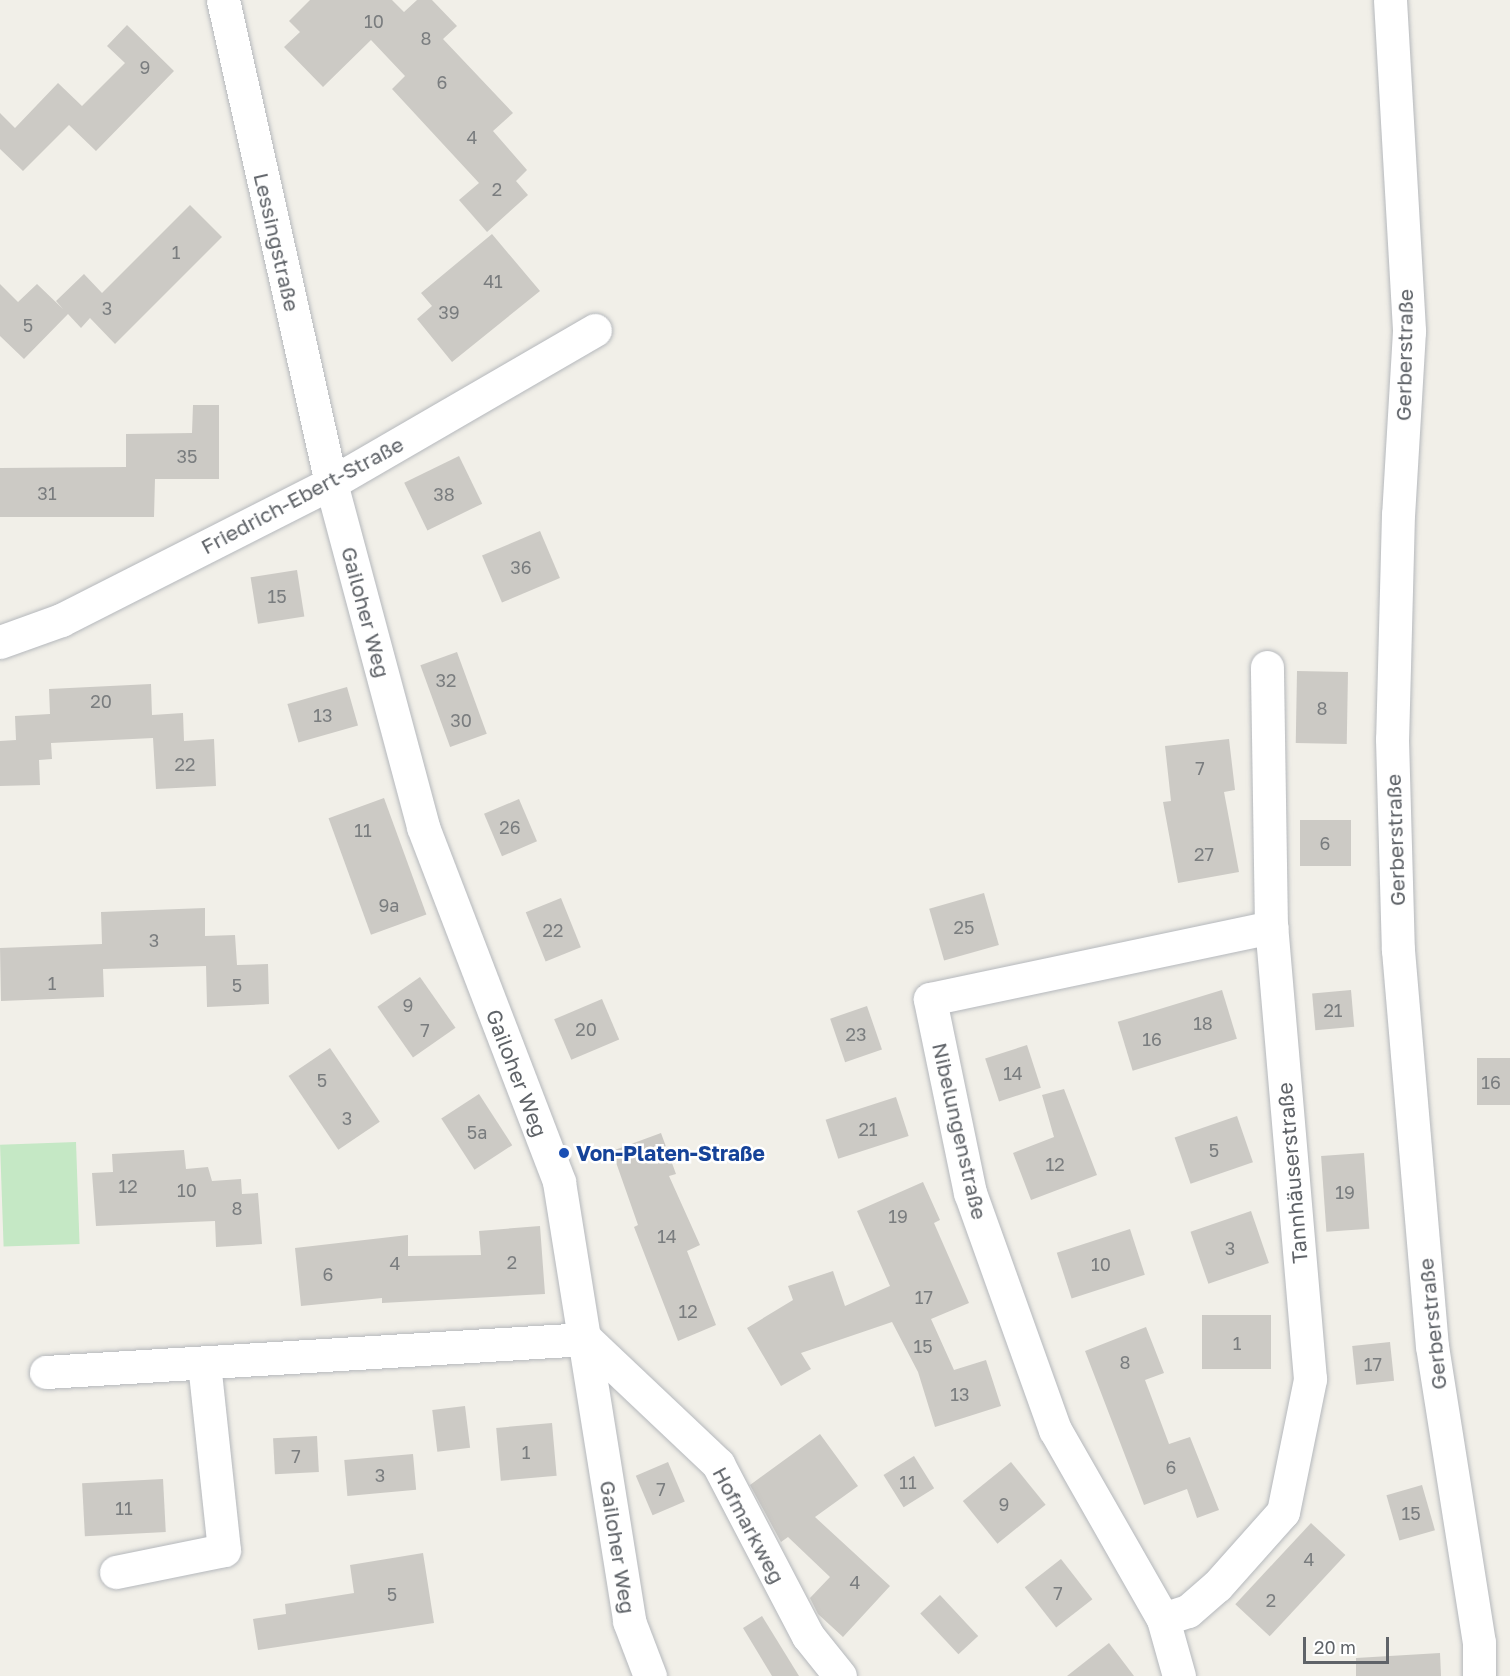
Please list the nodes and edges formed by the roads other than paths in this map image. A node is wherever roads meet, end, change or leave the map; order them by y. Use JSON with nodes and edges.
{"nodes":[{"id":1,"x":223,"y":0,"type":"edge"},
{"id":2,"x":1390,"y":0,"type":"edge"},
{"id":3,"x":595,"y":330,"type":"dead end"},
{"id":4,"x":331,"y":483,"type":"junction"},
{"id":5,"x":0,"y":642,"type":"edge"},
{"id":6,"x":1267,"y":667,"type":"dead end"},
{"id":7,"x":1271,"y":927,"type":"junction"},
{"id":8,"x":586,"y":1340,"type":"junction"},
{"id":9,"x":204,"y":1363,"type":"junction"},
{"id":10,"x":46,"y":1372,"type":"dead end"},
{"id":11,"x":116,"y":1572,"type":"dead end"},
{"id":12,"x":1163,"y":1619,"type":"junction"},
{"id":13,"x":650,"y":1676,"type":"edge"},
{"id":14,"x":840,"y":1676,"type":"edge"},
{"id":15,"x":1179,"y":1676,"type":"edge"},
{"id":16,"x":1479,"y":1676,"type":"edge"}],
"edges":[{"from":1,"to":4,"type":"street","name":"Lessingstraße"},
{"from":2,"to":16,"type":"street","name":"Gerberstraße"},
{"from":3,"to":4,"type":"street","name":"Friedrich-Ebert-Straße"},
{"from":4,"to":5,"type":"street","name":"Friedrich-Ebert-Straße"},
{"from":4,"to":8,"type":"street","name":"Gailoher Weg"},
{"from":6,"to":7,"type":"street","name":"Tannhäuserstraße"},
{"from":7,"to":12,"type":"street","name":"Tannhäuserstraße"},
{"from":7,"to":12,"type":"street","name":"Nibelungenstraße"},
{"from":8,"to":9,"type":"street"},
{"from":8,"to":13,"type":"street","name":"Gailoher Weg"},
{"from":8,"to":14,"type":"street","name":"Hofmarkweg"},
{"from":9,"to":10,"type":"street"},
{"from":9,"to":11,"type":"street"},
{"from":12,"to":15,"type":"street","name":"Nibelungenstraße"}]}
